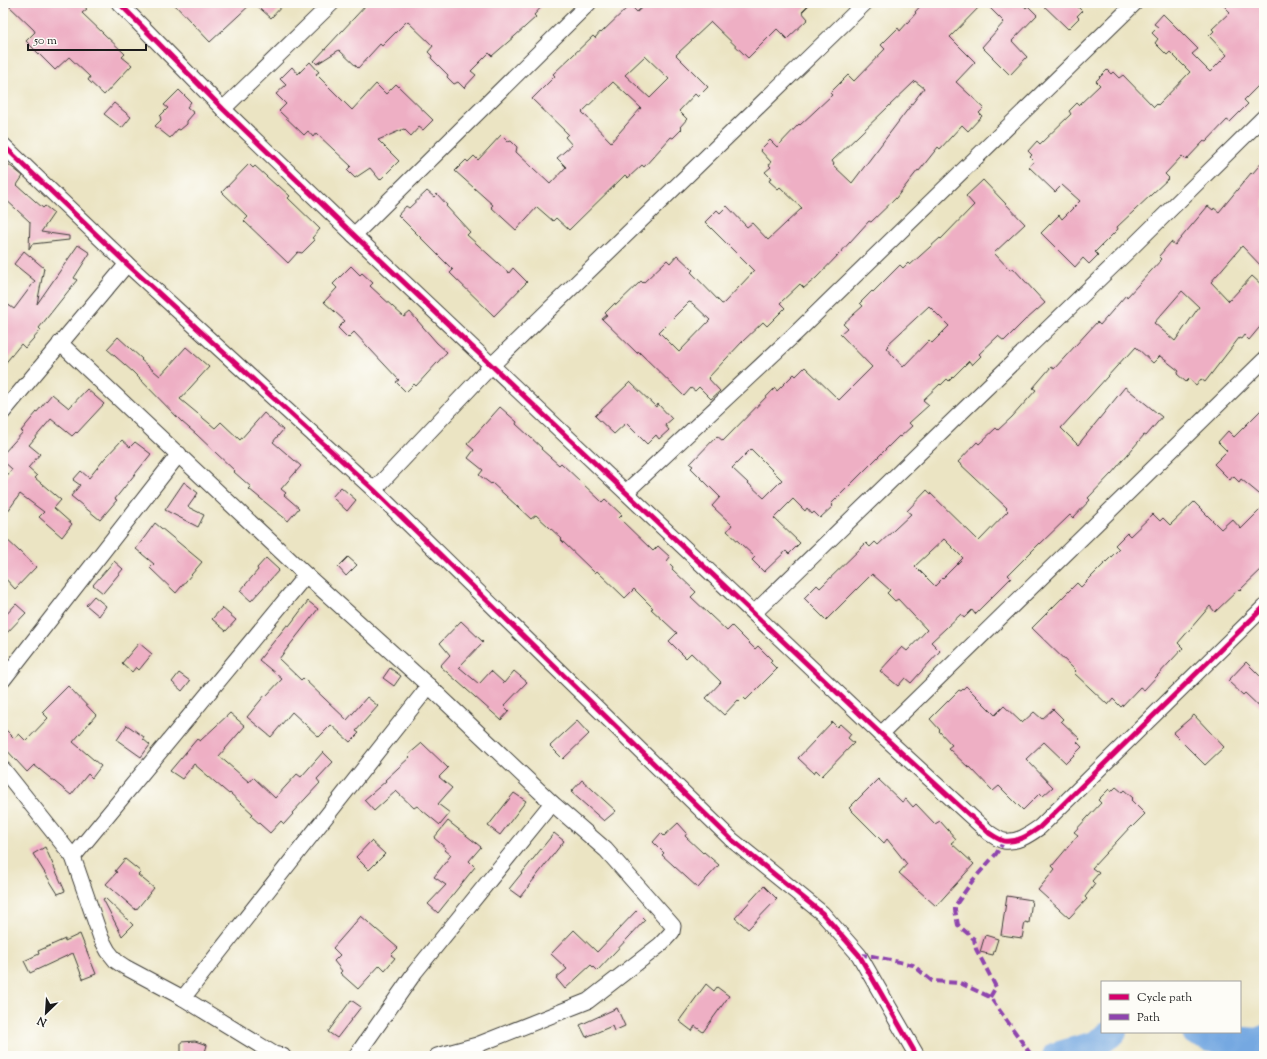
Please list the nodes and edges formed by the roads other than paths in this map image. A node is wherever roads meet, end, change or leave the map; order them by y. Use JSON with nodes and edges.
{"nodes":[{"id":1,"x":119,"y":3,"type":"edge"},
{"id":2,"x":332,"y":3,"type":"edge"},
{"id":3,"x":589,"y":3,"type":"edge"},
{"id":4,"x":865,"y":3,"type":"edge"},
{"id":5,"x":1135,"y":3,"type":"edge"},
{"id":6,"x":223,"y":108,"type":"junction"},
{"id":7,"x":1264,"y":117,"type":"edge"},
{"id":8,"x":3,"y":145,"type":"edge"},
{"id":9,"x":354,"y":235,"type":"junction"},
{"id":10,"x":127,"y":264,"type":"junction"},
{"id":11,"x":60,"y":343,"type":"junction"},
{"id":12,"x":1264,"y":360,"type":"edge"},
{"id":13,"x":492,"y":365,"type":"junction"},
{"id":14,"x":3,"y":412,"type":"edge"},
{"id":15,"x":179,"y":454,"type":"junction"},
{"id":16,"x":374,"y":490,"type":"junction"},
{"id":17,"x":626,"y":492,"type":"junction"},
{"id":18,"x":306,"y":575,"type":"junction"},
{"id":19,"x":1264,"y":607,"type":"edge"},
{"id":20,"x":754,"y":613,"type":"junction"},
{"id":21,"x":3,"y":680,"type":"edge"},
{"id":22,"x":429,"y":686,"type":"junction"},
{"id":23,"x":881,"y":734,"type":"junction"},
{"id":24,"x":3,"y":769,"type":"edge"},
{"id":25,"x":552,"y":804,"type":"junction"},
{"id":26,"x":73,"y":857,"type":"junction"},
{"id":27,"x":183,"y":998,"type":"junction"},
{"id":28,"x":283,"y":1056,"type":"edge"},
{"id":29,"x":356,"y":1056,"type":"edge"},
{"id":30,"x":437,"y":1056,"type":"edge"},
{"id":31,"x":917,"y":1056,"type":"edge"}],
"edges":[{"from":1,"to":6,"type":"street"},
{"from":2,"to":6,"type":"street"},
{"from":3,"to":9,"type":"street"},
{"from":4,"to":13,"type":"street"},
{"from":5,"to":17,"type":"street"},
{"from":6,"to":9,"type":"street"},
{"from":7,"to":20,"type":"street"},
{"from":8,"to":10,"type":"street"},
{"from":9,"to":13,"type":"street"},
{"from":10,"to":11,"type":"street"},
{"from":10,"to":16,"type":"street"},
{"from":11,"to":14,"type":"street"},
{"from":11,"to":15,"type":"street"},
{"from":12,"to":23,"type":"street"},
{"from":13,"to":16,"type":"street"},
{"from":13,"to":17,"type":"street"},
{"from":15,"to":18,"type":"street"},
{"from":15,"to":21,"type":"street"},
{"from":16,"to":31,"type":"street"},
{"from":17,"to":20,"type":"street"},
{"from":18,"to":22,"type":"street"},
{"from":18,"to":26,"type":"street"},
{"from":19,"to":23,"type":"street"},
{"from":20,"to":23,"type":"street"},
{"from":22,"to":25,"type":"street"},
{"from":22,"to":27,"type":"street"},
{"from":24,"to":26,"type":"street"},
{"from":25,"to":29,"type":"street"},
{"from":25,"to":30,"type":"street"},
{"from":26,"to":27,"type":"street"},
{"from":27,"to":28,"type":"street"}]}
